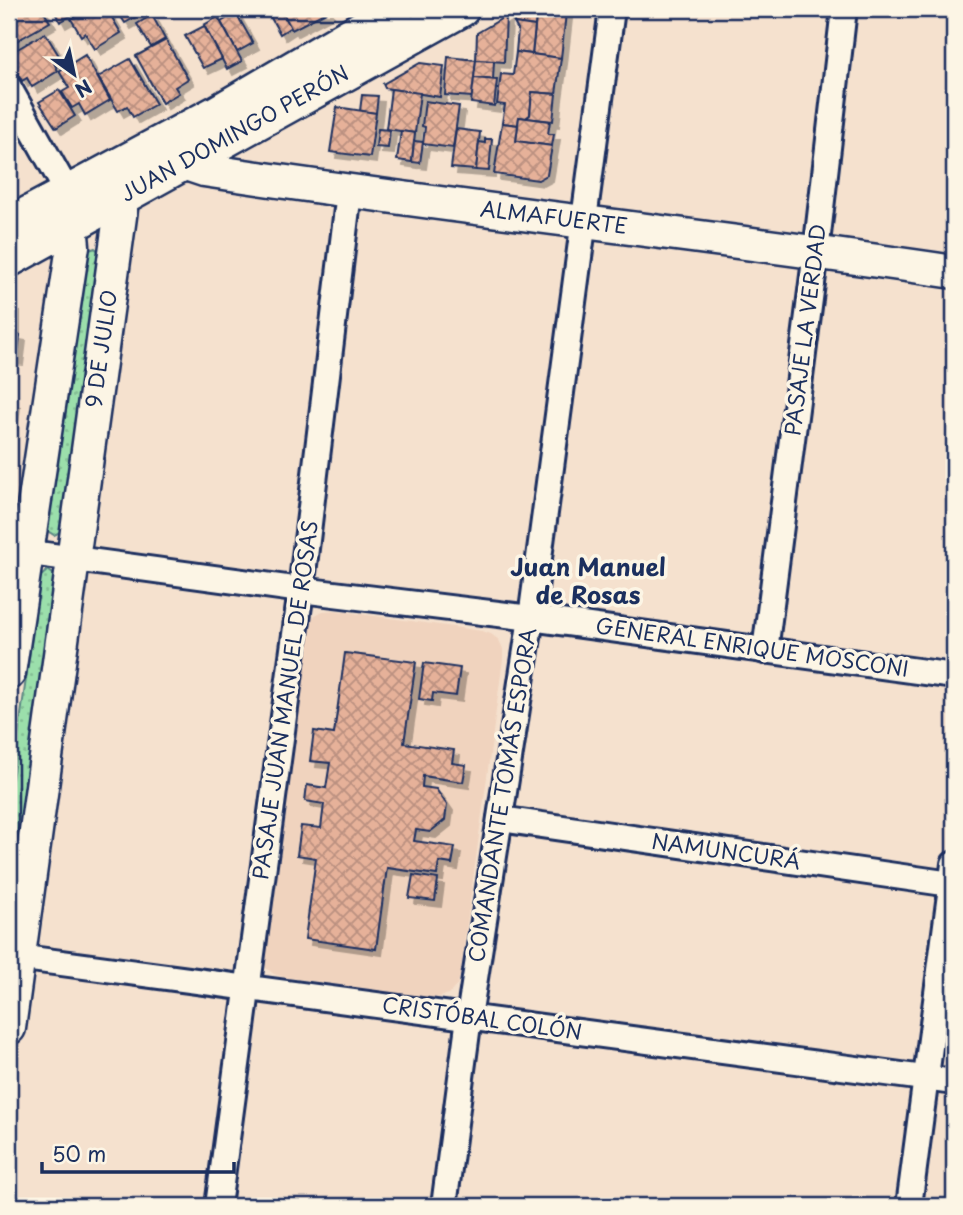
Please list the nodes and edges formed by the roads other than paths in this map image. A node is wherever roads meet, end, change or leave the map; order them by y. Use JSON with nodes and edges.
{"nodes":[{"id":1,"x":396,"y":9,"type":"edge"},
{"id":2,"x":611,"y":9,"type":"edge"},
{"id":3,"x":844,"y":9,"type":"edge"},
{"id":4,"x":450,"y":11,"type":"edge"},
{"id":5,"x":9,"y":88,"type":"edge"},
{"id":6,"x":176,"y":151,"type":"junction"},
{"id":7,"x":349,"y":192,"type":"junction"},
{"id":8,"x":116,"y":200,"type":"junction"},
{"id":9,"x":70,"y":209,"type":"junction"},
{"id":10,"x":583,"y":222,"type":"junction"},
{"id":11,"x":9,"y":225,"type":"edge"},
{"id":12,"x":816,"y":252,"type":"junction"},
{"id":13,"x":9,"y":259,"type":"edge"},
{"id":14,"x":954,"y":272,"type":"edge"},
{"id":15,"x":17,"y":551,"type":"edge"},
{"id":16,"x":72,"y":559,"type":"junction"},
{"id":17,"x":302,"y":590,"type":"junction"},
{"id":18,"x":531,"y":618,"type":"junction"},
{"id":19,"x":765,"y":651,"type":"junction"},
{"id":20,"x":9,"y":673,"type":"edge"},
{"id":21,"x":954,"y":676,"type":"edge"},
{"id":22,"x":500,"y":819,"type":"junction"},
{"id":23,"x":953,"y":874,"type":"edge"},
{"id":24,"x":13,"y":957,"type":"edge"},
{"id":25,"x":248,"y":988,"type":"junction"},
{"id":26,"x":469,"y":1017,"type":"junction"},
{"id":27,"x":9,"y":1028,"type":"edge"},
{"id":28,"x":926,"y":1078,"type":"junction"},
{"id":29,"x":954,"y":1082,"type":"edge"},
{"id":30,"x":218,"y":1206,"type":"edge"},
{"id":31,"x":444,"y":1206,"type":"edge"},
{"id":32,"x":909,"y":1206,"type":"edge"}],
"edges":[{"from":1,"to":6,"type":"main road","name":"JUAN DOMINGO PERÓN"},
{"from":2,"to":10,"type":"street","name":"COMANDANTE TOMÁS ESPORA"},
{"from":3,"to":12,"type":"street","name":"PASAJE LA VERDAD"},
{"from":4,"to":6,"type":"main road","name":"JUAN DOMINGO PERÓN"},
{"from":5,"to":9,"type":"street"},
{"from":6,"to":7,"type":"street","name":"ALMAFUERTE"},
{"from":6,"to":8,"type":"main road","name":"JUAN DOMINGO PERÓN"},
{"from":6,"to":9,"type":"main road","name":"JUAN DOMINGO PERÓN"},
{"from":7,"to":10,"type":"street","name":"ALMAFUERTE"},
{"from":7,"to":17,"type":"street","name":"PASAJE JUAN MANUEL DE ROSAS"},
{"from":8,"to":9,"type":"main road","name":"JUAN DOMINGO PERÓN"},
{"from":8,"to":16,"type":"street","name":"9 DE JULIO"},
{"from":9,"to":11,"type":"main road","name":"JUAN DOMINGO PERÓN"},
{"from":9,"to":13,"type":"main road","name":"JUAN DOMINGO PERÓN"},
{"from":9,"to":15,"type":"street","name":"9 DE JULIO"},
{"from":10,"to":12,"type":"street","name":"ALMAFUERTE"},
{"from":10,"to":18,"type":"street","name":"COMANDANTE TOMÁS ESPORA"},
{"from":12,"to":14,"type":"street","name":"ALMAFUERTE"},
{"from":12,"to":19,"type":"street","name":"PASAJE LA VERDAD"},
{"from":15,"to":16,"type":"street","name":"GENERAL ENRIQUE MOSCONI"},
{"from":15,"to":20,"type":"street","name":"9 DE JULIO"},
{"from":16,"to":17,"type":"street","name":"GENERAL ENRIQUE MOSCONI"},
{"from":16,"to":24,"type":"street","name":"9 DE JULIO"},
{"from":17,"to":18,"type":"street","name":"GENERAL ENRIQUE MOSCONI"},
{"from":17,"to":25,"type":"street","name":"PASAJE JUAN MANUEL DE ROSAS"},
{"from":18,"to":19,"type":"street","name":"GENERAL ENRIQUE MOSCONI"},
{"from":18,"to":22,"type":"street","name":"COMANDANTE TOMÁS ESPORA"},
{"from":19,"to":21,"type":"street","name":"GENERAL ENRIQUE MOSCONI"},
{"from":22,"to":23,"type":"street","name":"NAMUNCURÁ"},
{"from":22,"to":26,"type":"street","name":"COMANDANTE TOMÁS ESPORA"},
{"from":23,"to":28,"type":"street"},
{"from":24,"to":25,"type":"street","name":"CRISTÓBAL COLÓN"},
{"from":24,"to":27,"type":"street","name":"9 DE JULIO"},
{"from":25,"to":26,"type":"street","name":"CRISTÓBAL COLÓN"},
{"from":25,"to":30,"type":"street","name":"PASAJE JUAN MANUEL DE ROSAS"},
{"from":26,"to":28,"type":"street","name":"CRISTÓBAL COLÓN"},
{"from":26,"to":31,"type":"street","name":"COMANDANTE TOMÁS ESPORA"},
{"from":28,"to":29,"type":"street","name":"CRISTÓBAL COLÓN"},
{"from":28,"to":32,"type":"street"}]}
